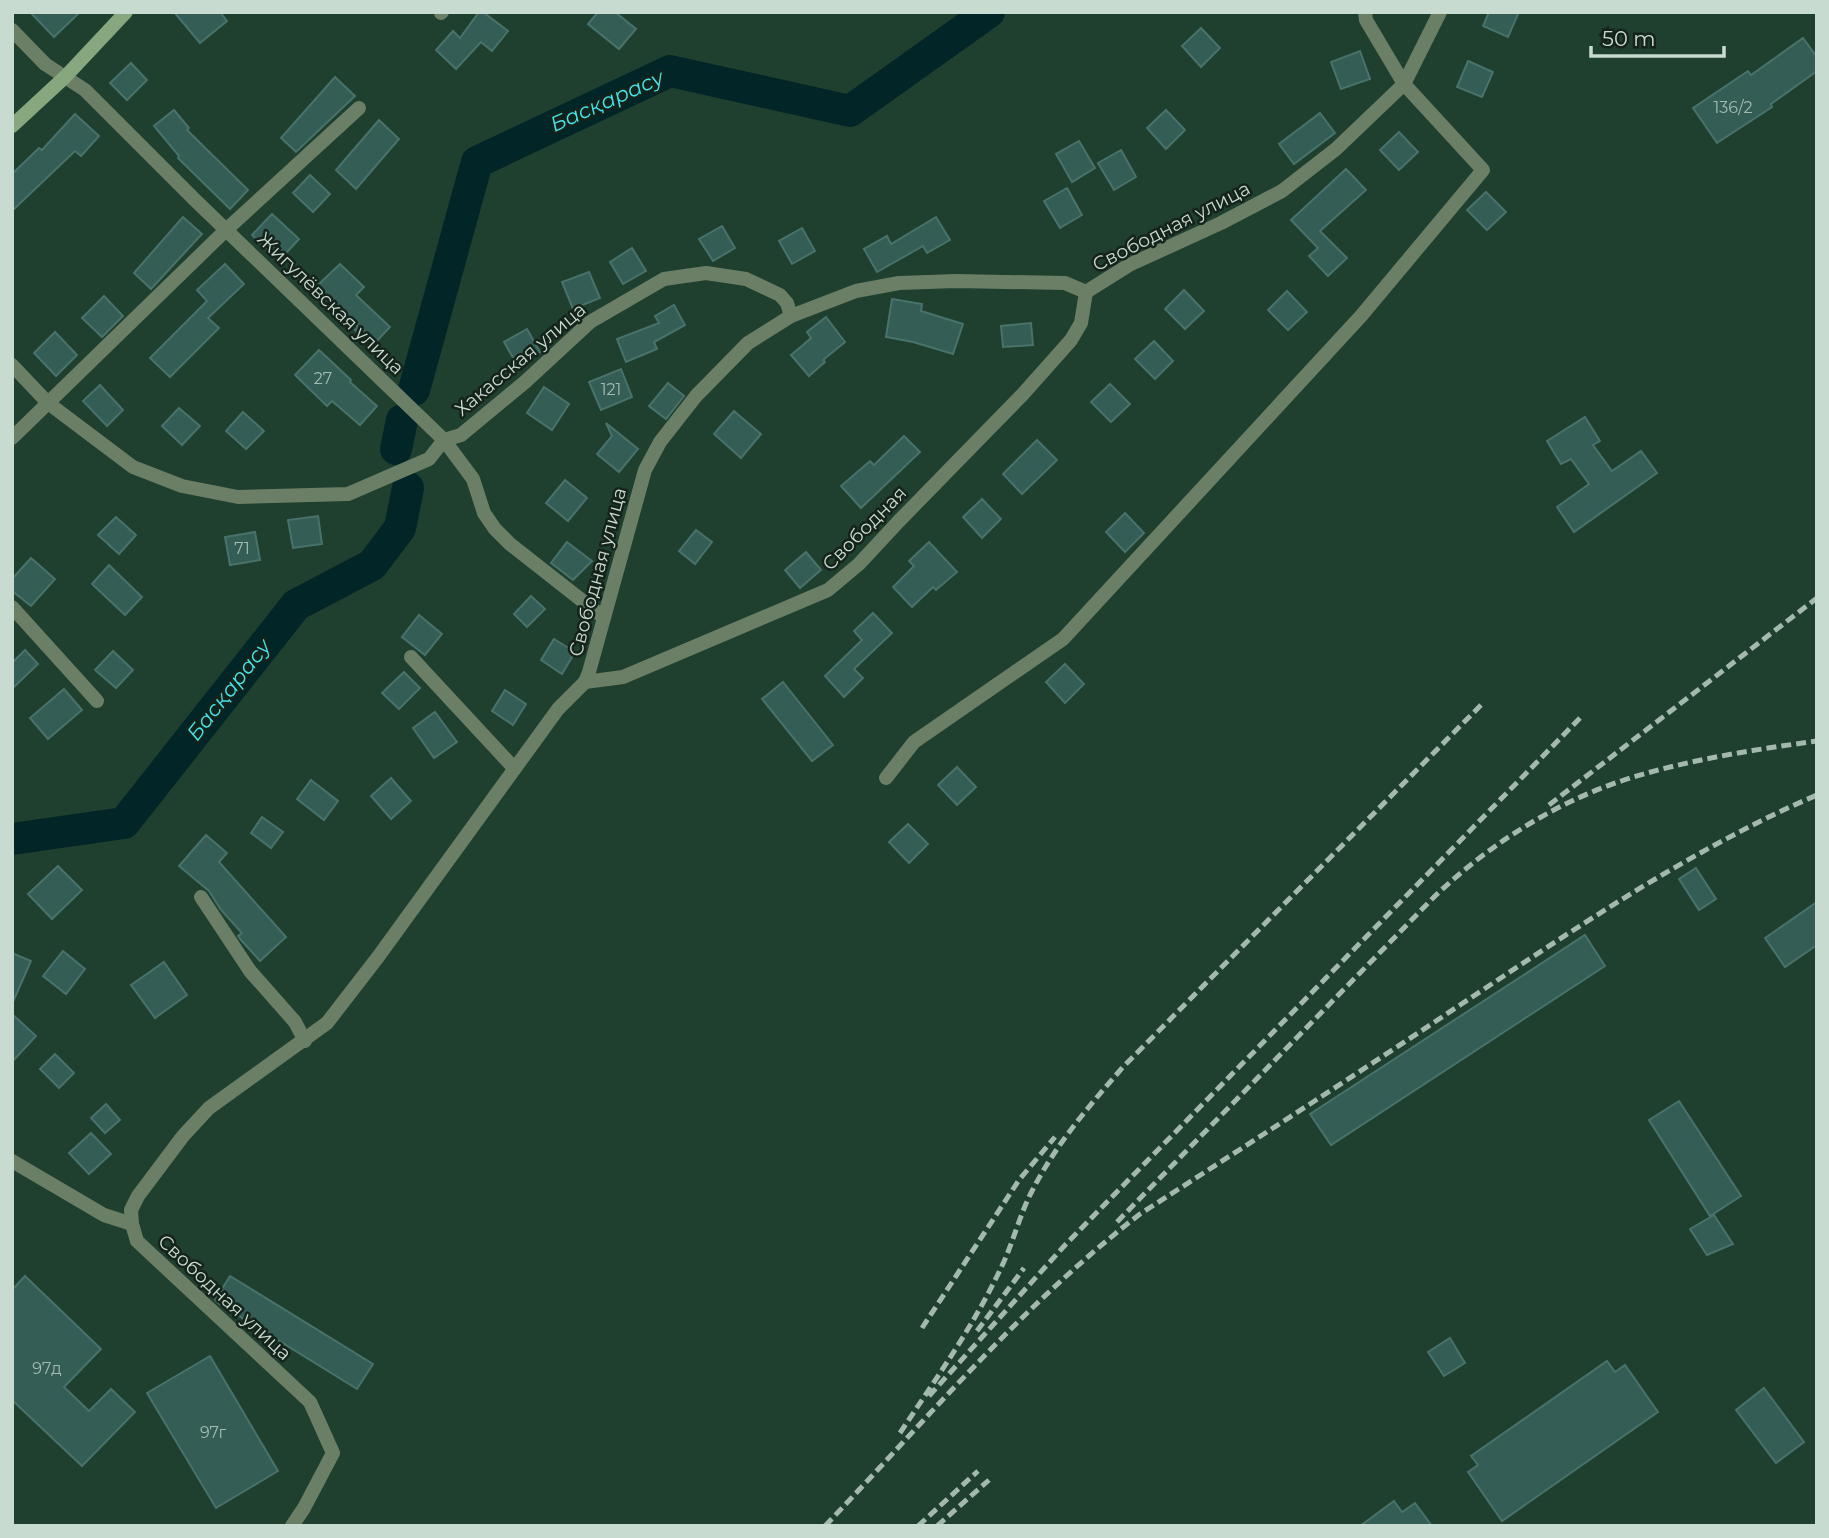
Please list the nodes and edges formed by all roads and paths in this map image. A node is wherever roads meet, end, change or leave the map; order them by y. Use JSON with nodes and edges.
{"nodes":[{"id":1,"x":126,"y":12,"type":"edge"},
{"id":2,"x":1365,"y":12,"type":"edge"},
{"id":3,"x":1440,"y":12,"type":"edge"},
{"id":4,"x":12,"y":30,"type":"edge"},
{"id":5,"x":65,"y":77,"type":"junction"},
{"id":6,"x":1404,"y":84,"type":"junction"},
{"id":7,"x":359,"y":108,"type":"dead end"},
{"id":8,"x":12,"y":126,"type":"edge"},
{"id":9,"x":227,"y":229,"type":"junction"},
{"id":10,"x":1086,"y":292,"type":"junction"},
{"id":11,"x":790,"y":316,"type":"junction"},
{"id":12,"x":12,"y":365,"type":"edge"},
{"id":13,"x":48,"y":402,"type":"junction"},
{"id":14,"x":12,"y":438,"type":"edge"},
{"id":15,"x":444,"y":440,"type":"junction"},
{"id":16,"x":12,"y":607,"type":"edge"},
{"id":17,"x":603,"y":617,"type":"junction"},
{"id":18,"x":411,"y":657,"type":"dead end"},
{"id":19,"x":585,"y":682,"type":"junction"},
{"id":20,"x":97,"y":701,"type":"dead end"},
{"id":21,"x":513,"y":768,"type":"junction"},
{"id":22,"x":886,"y":778,"type":"dead end"},
{"id":23,"x":201,"y":897,"type":"dead end"},
{"id":24,"x":305,"y":1041,"type":"junction"},
{"id":25,"x":12,"y":1161,"type":"edge"},
{"id":26,"x":132,"y":1224,"type":"junction"},
{"id":27,"x":292,"y":1526,"type":"edge"}],
"edges":[{"from":1,"to":5,"type":"street"},
{"from":2,"to":6,"type":"street"},
{"from":3,"to":6,"type":"street","name":"Свободная улица"},
{"from":4,"to":5,"type":"street","name":"Жигулёвская улица"},
{"from":5,"to":8,"type":"street"},
{"from":5,"to":9,"type":"street","name":"Жигулёвская улица"},
{"from":6,"to":10,"type":"street","name":"Свободная улица"},
{"from":6,"to":22,"type":"street"},
{"from":7,"to":9,"type":"street"},
{"from":9,"to":13,"type":"street"},
{"from":9,"to":15,"type":"street","name":"Жигулёвская улица"},
{"from":10,"to":11,"type":"street","name":"Свободная улица"},
{"from":10,"to":19,"type":"street","name":"Свободная"},
{"from":11,"to":15,"type":"street","name":"Хакасская улица"},
{"from":11,"to":17,"type":"street","name":"Свободная улица"},
{"from":12,"to":13,"type":"street","name":"Хакасская улица"},
{"from":13,"to":14,"type":"street"},
{"from":13,"to":15,"type":"street","name":"Хакасская улица"},
{"from":15,"to":17,"type":"street","name":"Жигулёвская улица"},
{"from":16,"to":20,"type":"street"},
{"from":17,"to":19,"type":"street","name":"Свободная улица"},
{"from":18,"to":21,"type":"street"},
{"from":19,"to":21,"type":"street","name":"Свободная улица"},
{"from":21,"to":24,"type":"street","name":"Свободная улица"},
{"from":23,"to":24,"type":"street"},
{"from":24,"to":26,"type":"street","name":"Свободная улица"},
{"from":25,"to":26,"type":"street"},
{"from":26,"to":27,"type":"street","name":"Свободная улица"}]}
